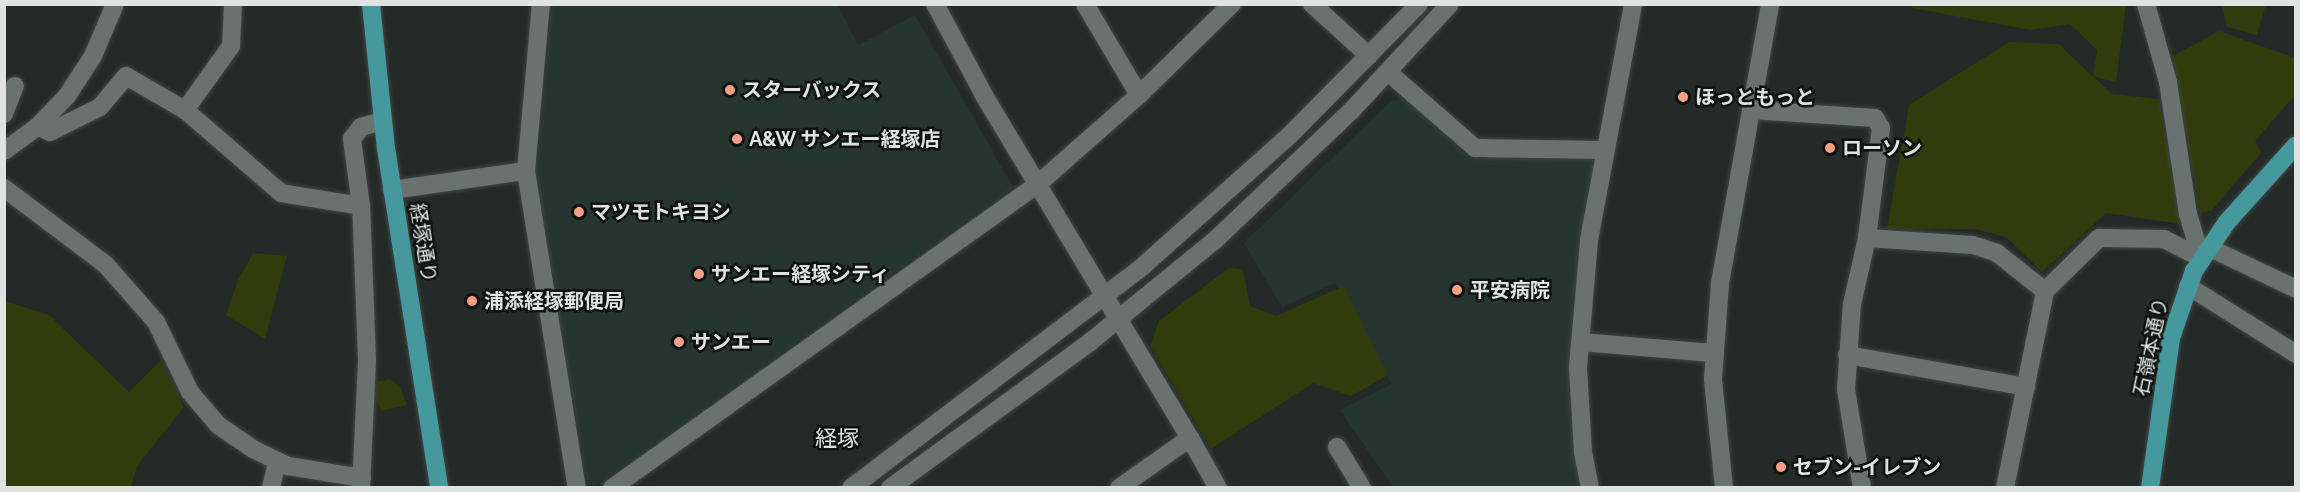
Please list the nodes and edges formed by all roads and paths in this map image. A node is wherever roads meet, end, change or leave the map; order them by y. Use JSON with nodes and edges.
{"nodes":[{"id":1,"x":115,"y":4,"type":"edge"},
{"id":2,"x":233,"y":4,"type":"edge"},
{"id":3,"x":371,"y":4,"type":"edge"},
{"id":4,"x":541,"y":4,"type":"edge"},
{"id":5,"x":935,"y":4,"type":"edge"},
{"id":6,"x":1085,"y":4,"type":"edge"},
{"id":7,"x":1232,"y":4,"type":"edge"},
{"id":8,"x":1312,"y":4,"type":"edge"},
{"id":9,"x":1419,"y":4,"type":"edge"},
{"id":10,"x":1450,"y":4,"type":"edge"},
{"id":11,"x":1632,"y":4,"type":"edge"},
{"id":12,"x":1770,"y":4,"type":"edge"},
{"id":13,"x":2146,"y":4,"type":"edge"},
{"id":14,"x":1369,"y":56,"type":"junction"},
{"id":15,"x":1388,"y":72,"type":"junction"},
{"id":16,"x":15,"y":86,"type":"dead end"},
{"id":17,"x":1139,"y":95,"type":"junction"},
{"id":18,"x":184,"y":110,"type":"junction"},
{"id":19,"x":1751,"y":110,"type":"junction"},
{"id":20,"x":4,"y":114,"type":"edge"},
{"id":21,"x":382,"y":120,"type":"junction"},
{"id":22,"x":38,"y":126,"type":"junction"},
{"id":23,"x":2295,"y":145,"type":"edge"},
{"id":24,"x":1604,"y":150,"type":"junction"},
{"id":25,"x":4,"y":152,"type":"edge"},
{"id":26,"x":526,"y":171,"type":"junction"},
{"id":27,"x":1038,"y":184,"type":"junction"},
{"id":28,"x":4,"y":188,"type":"edge"},
{"id":29,"x":392,"y":190,"type":"junction"},
{"id":30,"x":361,"y":206,"type":"junction"},
{"id":31,"x":1868,"y":238,"type":"junction"},
{"id":32,"x":2204,"y":252,"type":"junction"},
{"id":33,"x":2188,"y":286,"type":"junction"},
{"id":34,"x":2295,"y":289,"type":"edge"},
{"id":35,"x":2045,"y":291,"type":"junction"},
{"id":36,"x":1106,"y":296,"type":"junction"},
{"id":37,"x":1121,"y":319,"type":"junction"},
{"id":38,"x":1581,"y":342,"type":"junction"},
{"id":39,"x":1713,"y":353,"type":"junction"},
{"id":40,"x":2295,"y":354,"type":"edge"},
{"id":41,"x":1847,"y":355,"type":"junction"},
{"id":42,"x":2026,"y":387,"type":"junction"},
{"id":43,"x":1190,"y":438,"type":"junction"},
{"id":44,"x":1338,"y":447,"type":"dead end"},
{"id":45,"x":277,"y":461,"type":"junction"},
{"id":46,"x":361,"y":483,"type":"edge"},
{"id":47,"x":271,"y":488,"type":"edge"},
{"id":48,"x":439,"y":488,"type":"edge"},
{"id":49,"x":577,"y":488,"type":"edge"},
{"id":50,"x":612,"y":488,"type":"edge"},
{"id":51,"x":851,"y":488,"type":"edge"},
{"id":52,"x":890,"y":488,"type":"edge"},
{"id":53,"x":1119,"y":488,"type":"edge"},
{"id":54,"x":1218,"y":488,"type":"edge"},
{"id":55,"x":1362,"y":488,"type":"edge"},
{"id":56,"x":1590,"y":488,"type":"edge"},
{"id":57,"x":1724,"y":488,"type":"edge"},
{"id":58,"x":1862,"y":488,"type":"edge"},
{"id":59,"x":2005,"y":488,"type":"edge"},
{"id":60,"x":2150,"y":488,"type":"edge"}],
"edges":[{"from":1,"to":22,"type":"street"},
{"from":2,"to":18,"type":"street"},
{"from":3,"to":21,"type":"main road","name":"経塚通り"},
{"from":4,"to":26,"type":"street"},
{"from":5,"to":27,"type":"street"},
{"from":6,"to":17,"type":"street"},
{"from":7,"to":17,"type":"street"},
{"from":8,"to":14,"type":"street"},
{"from":9,"to":14,"type":"street"},
{"from":10,"to":15,"type":"street"},
{"from":11,"to":24,"type":"street"},
{"from":12,"to":19,"type":"street"},
{"from":13,"to":32,"type":"street"},
{"from":14,"to":36,"type":"street"},
{"from":15,"to":24,"type":"street"},
{"from":15,"to":37,"type":"street"},
{"from":16,"to":20,"type":"street"},
{"from":17,"to":27,"type":"street"},
{"from":18,"to":22,"type":"street"},
{"from":18,"to":30,"type":"street"},
{"from":19,"to":31,"type":"street"},
{"from":19,"to":39,"type":"street"},
{"from":21,"to":29,"type":"main road","name":"経塚通り"},
{"from":21,"to":30,"type":"street"},
{"from":22,"to":25,"type":"street"},
{"from":23,"to":32,"type":"main road","name":"石嶺本通り"},
{"from":24,"to":38,"type":"street"},
{"from":26,"to":29,"type":"street"},
{"from":26,"to":49,"type":"street"},
{"from":27,"to":36,"type":"street"},
{"from":27,"to":50,"type":"street"},
{"from":28,"to":45,"type":"street"},
{"from":29,"to":48,"type":"main road","name":"経塚通り"},
{"from":30,"to":46,"type":"street"},
{"from":31,"to":35,"type":"street"},
{"from":31,"to":41,"type":"street"},
{"from":32,"to":33,"type":"main road","name":"石嶺本通り"},
{"from":32,"to":34,"type":"street"},
{"from":32,"to":35,"type":"street"},
{"from":33,"to":40,"type":"street"},
{"from":33,"to":60,"type":"main road","name":"石嶺本通り"},
{"from":35,"to":42,"type":"street"},
{"from":36,"to":37,"type":"street"},
{"from":36,"to":51,"type":"street"},
{"from":37,"to":43,"type":"street"},
{"from":37,"to":52,"type":"street"},
{"from":38,"to":39,"type":"street"},
{"from":38,"to":56,"type":"street"},
{"from":39,"to":57,"type":"street"},
{"from":41,"to":42,"type":"street"},
{"from":41,"to":58,"type":"street"},
{"from":42,"to":59,"type":"street"},
{"from":43,"to":53,"type":"street"},
{"from":43,"to":54,"type":"street"},
{"from":44,"to":55,"type":"street"},
{"from":45,"to":46,"type":"street"},
{"from":45,"to":47,"type":"street"}]}
